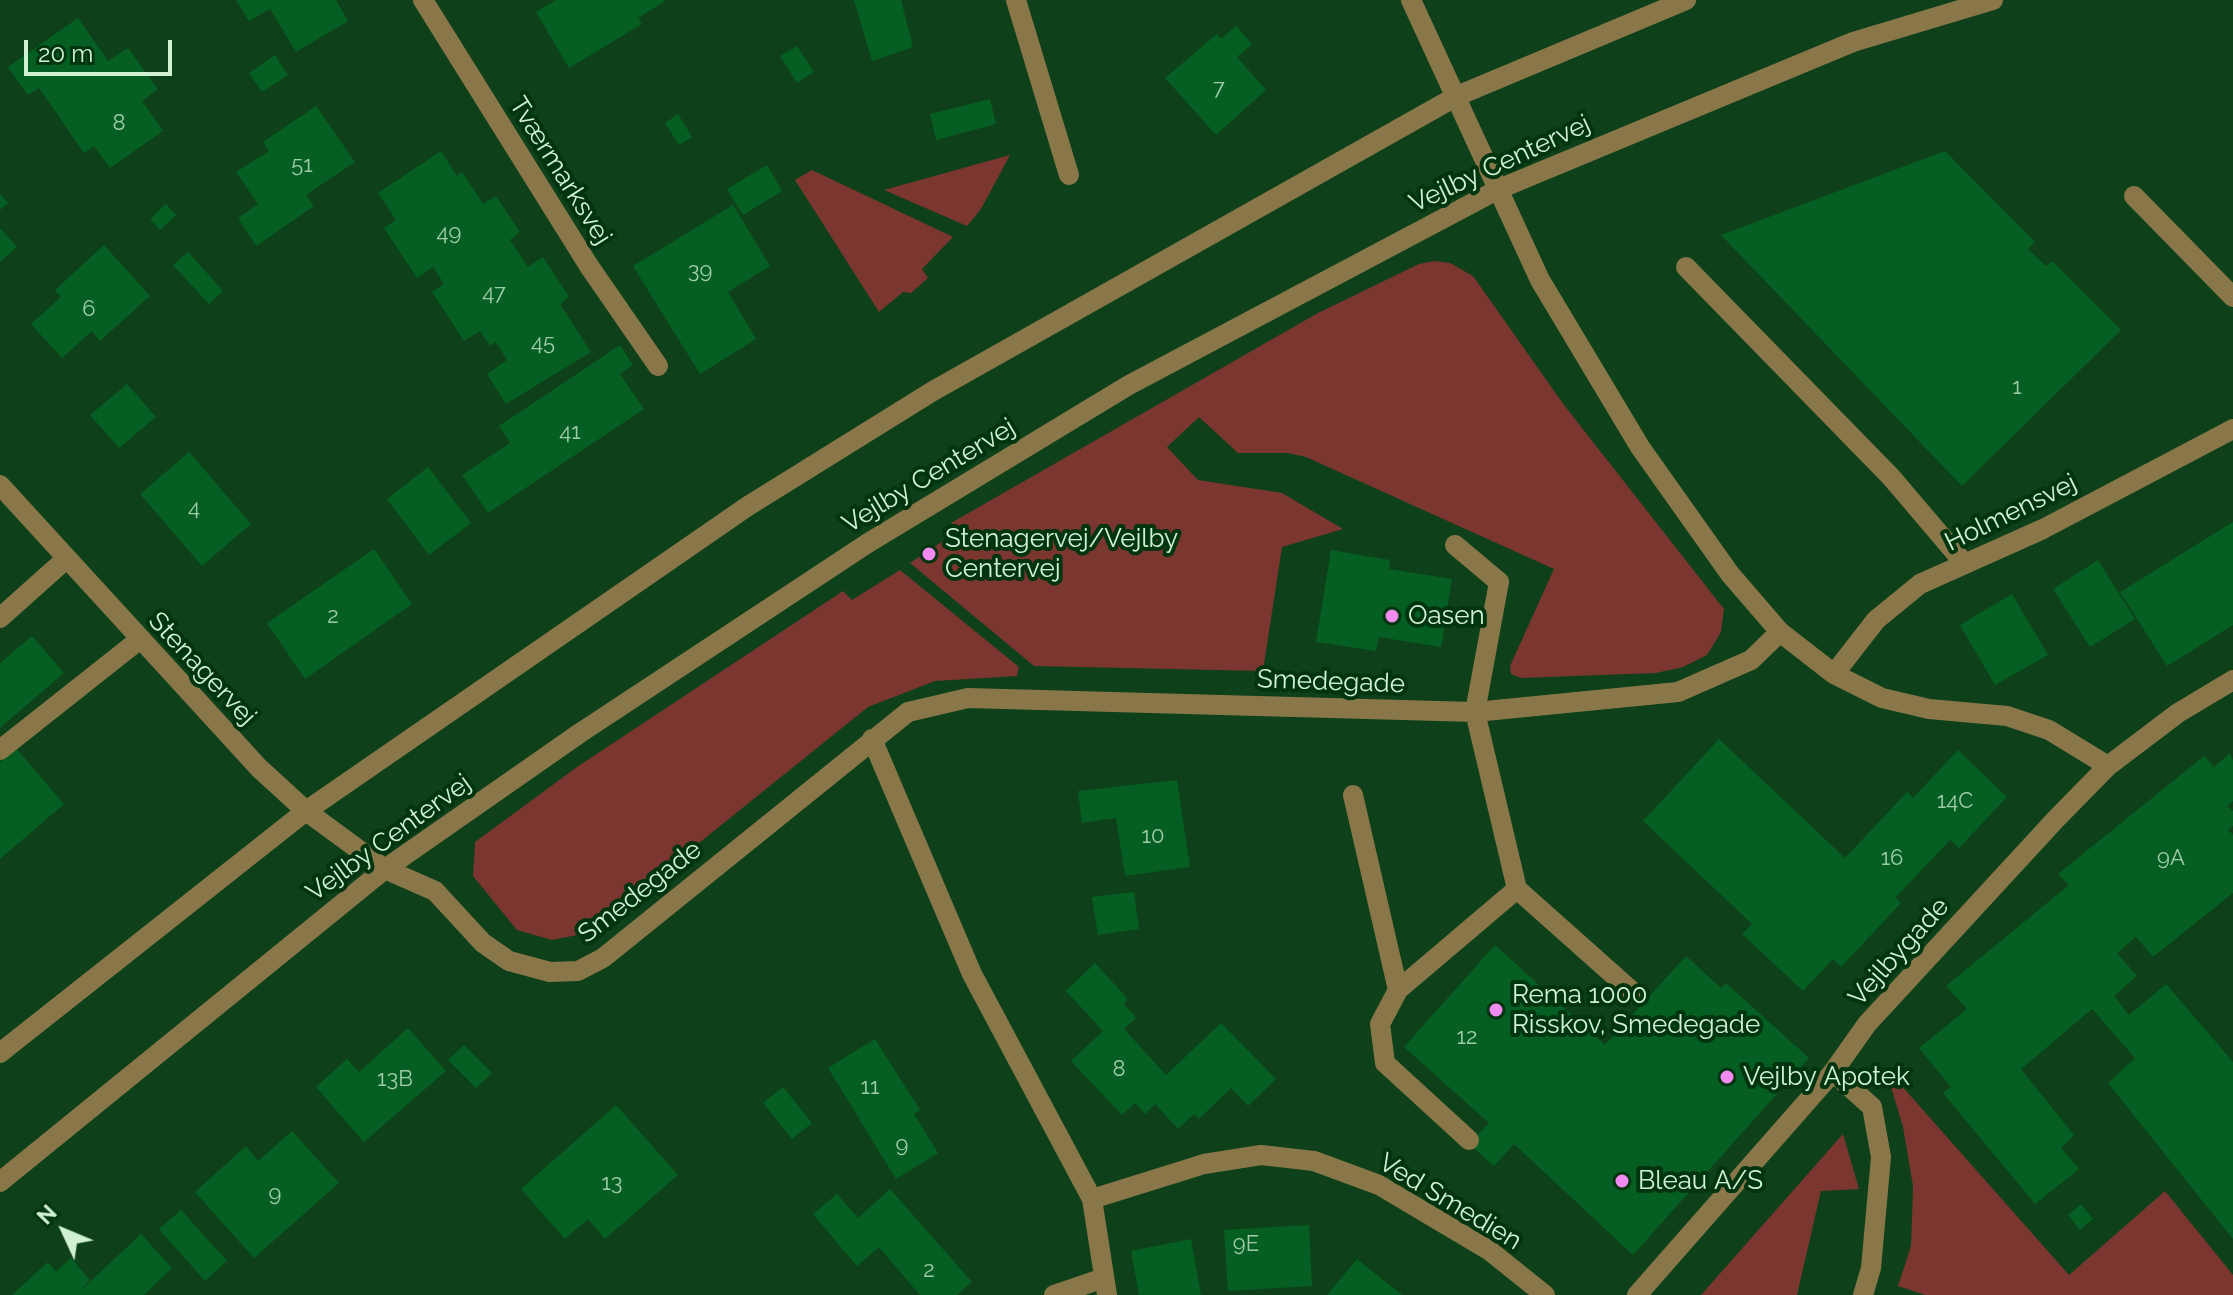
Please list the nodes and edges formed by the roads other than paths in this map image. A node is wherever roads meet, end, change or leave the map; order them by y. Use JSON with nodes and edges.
{"nodes":[{"id":1,"x":423,"y":0,"type":"edge"},
{"id":2,"x":1016,"y":0,"type":"edge"},
{"id":3,"x":1411,"y":0,"type":"edge"},
{"id":4,"x":1686,"y":0,"type":"edge"},
{"id":5,"x":1993,"y":0,"type":"edge"},
{"id":6,"x":1457,"y":96,"type":"junction"},
{"id":7,"x":1069,"y":175,"type":"dead end"},
{"id":8,"x":1499,"y":189,"type":"junction"},
{"id":9,"x":2134,"y":196,"type":"dead end"},
{"id":10,"x":1686,"y":267,"type":"dead end"},
{"id":11,"x":2233,"y":297,"type":"edge"},
{"id":12,"x":658,"y":366,"type":"dead end"},
{"id":13,"x":2233,"y":429,"type":"edge"},
{"id":14,"x":0,"y":485,"type":"edge"},
{"id":15,"x":1455,"y":545,"type":"dead end"},
{"id":16,"x":66,"y":559,"type":"junction"},
{"id":17,"x":1965,"y":564,"type":"junction"},
{"id":18,"x":0,"y":618,"type":"edge"},
{"id":19,"x":1780,"y":632,"type":"junction"},
{"id":20,"x":139,"y":640,"type":"junction"},
{"id":21,"x":1834,"y":674,"type":"junction"},
{"id":22,"x":2233,"y":680,"type":"edge"},
{"id":23,"x":1475,"y":712,"type":"junction"},
{"id":24,"x":872,"y":739,"type":"junction"},
{"id":25,"x":0,"y":750,"type":"edge"},
{"id":26,"x":2108,"y":766,"type":"junction"},
{"id":27,"x":1353,"y":795,"type":"dead end"},
{"id":28,"x":306,"y":811,"type":"junction"},
{"id":29,"x":385,"y":869,"type":"junction"},
{"id":30,"x":1517,"y":889,"type":"junction"},
{"id":31,"x":1398,"y":990,"type":"junction"},
{"id":32,"x":1635,"y":994,"type":"dead end"},
{"id":33,"x":0,"y":1053,"type":"edge"},
{"id":34,"x":1833,"y":1072,"type":"junction"},
{"id":35,"x":1469,"y":1140,"type":"dead end"},
{"id":36,"x":0,"y":1182,"type":"edge"},
{"id":37,"x":1092,"y":1199,"type":"junction"},
{"id":38,"x":1105,"y":1287,"type":"edge"},
{"id":39,"x":1054,"y":1295,"type":"edge"},
{"id":40,"x":1545,"y":1295,"type":"edge"},
{"id":41,"x":1637,"y":1295,"type":"edge"},
{"id":42,"x":1863,"y":1295,"type":"edge"}],
"edges":[{"from":1,"to":12,"type":"street","name":"Tværmarksvej"},
{"from":2,"to":7,"type":"street"},
{"from":3,"to":6,"type":"street"},
{"from":4,"to":6,"type":"street"},
{"from":5,"to":8,"type":"street","name":"Vejlby Centervej"},
{"from":6,"to":8,"type":"street"},
{"from":6,"to":28,"type":"street"},
{"from":8,"to":19,"type":"street"},
{"from":8,"to":29,"type":"street","name":"Vejlby Centervej"},
{"from":9,"to":11,"type":"street"},
{"from":10,"to":17,"type":"street"},
{"from":13,"to":17,"type":"street","name":"Holmensvej"},
{"from":14,"to":16,"type":"street","name":"Stenagervej"},
{"from":15,"to":23,"type":"street"},
{"from":16,"to":18,"type":"street"},
{"from":16,"to":20,"type":"street","name":"Stenagervej"},
{"from":17,"to":21,"type":"street","name":"Holmensvej"},
{"from":19,"to":21,"type":"street"},
{"from":19,"to":23,"type":"street","name":"Smedegade"},
{"from":20,"to":25,"type":"street"},
{"from":20,"to":28,"type":"street","name":"Stenagervej"},
{"from":21,"to":26,"type":"street"},
{"from":22,"to":26,"type":"street","name":"Vejlbygade"},
{"from":23,"to":24,"type":"street","name":"Smedegade"},
{"from":23,"to":30,"type":"street"},
{"from":24,"to":29,"type":"street","name":"Smedegade"},
{"from":24,"to":37,"type":"street"},
{"from":26,"to":34,"type":"street","name":"Vejlbygade"},
{"from":27,"to":31,"type":"street"},
{"from":28,"to":29,"type":"street","name":"Stenagervej"},
{"from":28,"to":33,"type":"street"},
{"from":29,"to":36,"type":"street","name":"Vejlby Centervej"},
{"from":30,"to":31,"type":"street"},
{"from":30,"to":32,"type":"street"},
{"from":31,"to":35,"type":"street"},
{"from":34,"to":41,"type":"street","name":"Vejlbygade"},
{"from":34,"to":42,"type":"street"},
{"from":37,"to":38,"type":"street"},
{"from":37,"to":40,"type":"street","name":"Ved Smedien"},
{"from":38,"to":39,"type":"street"}]}
